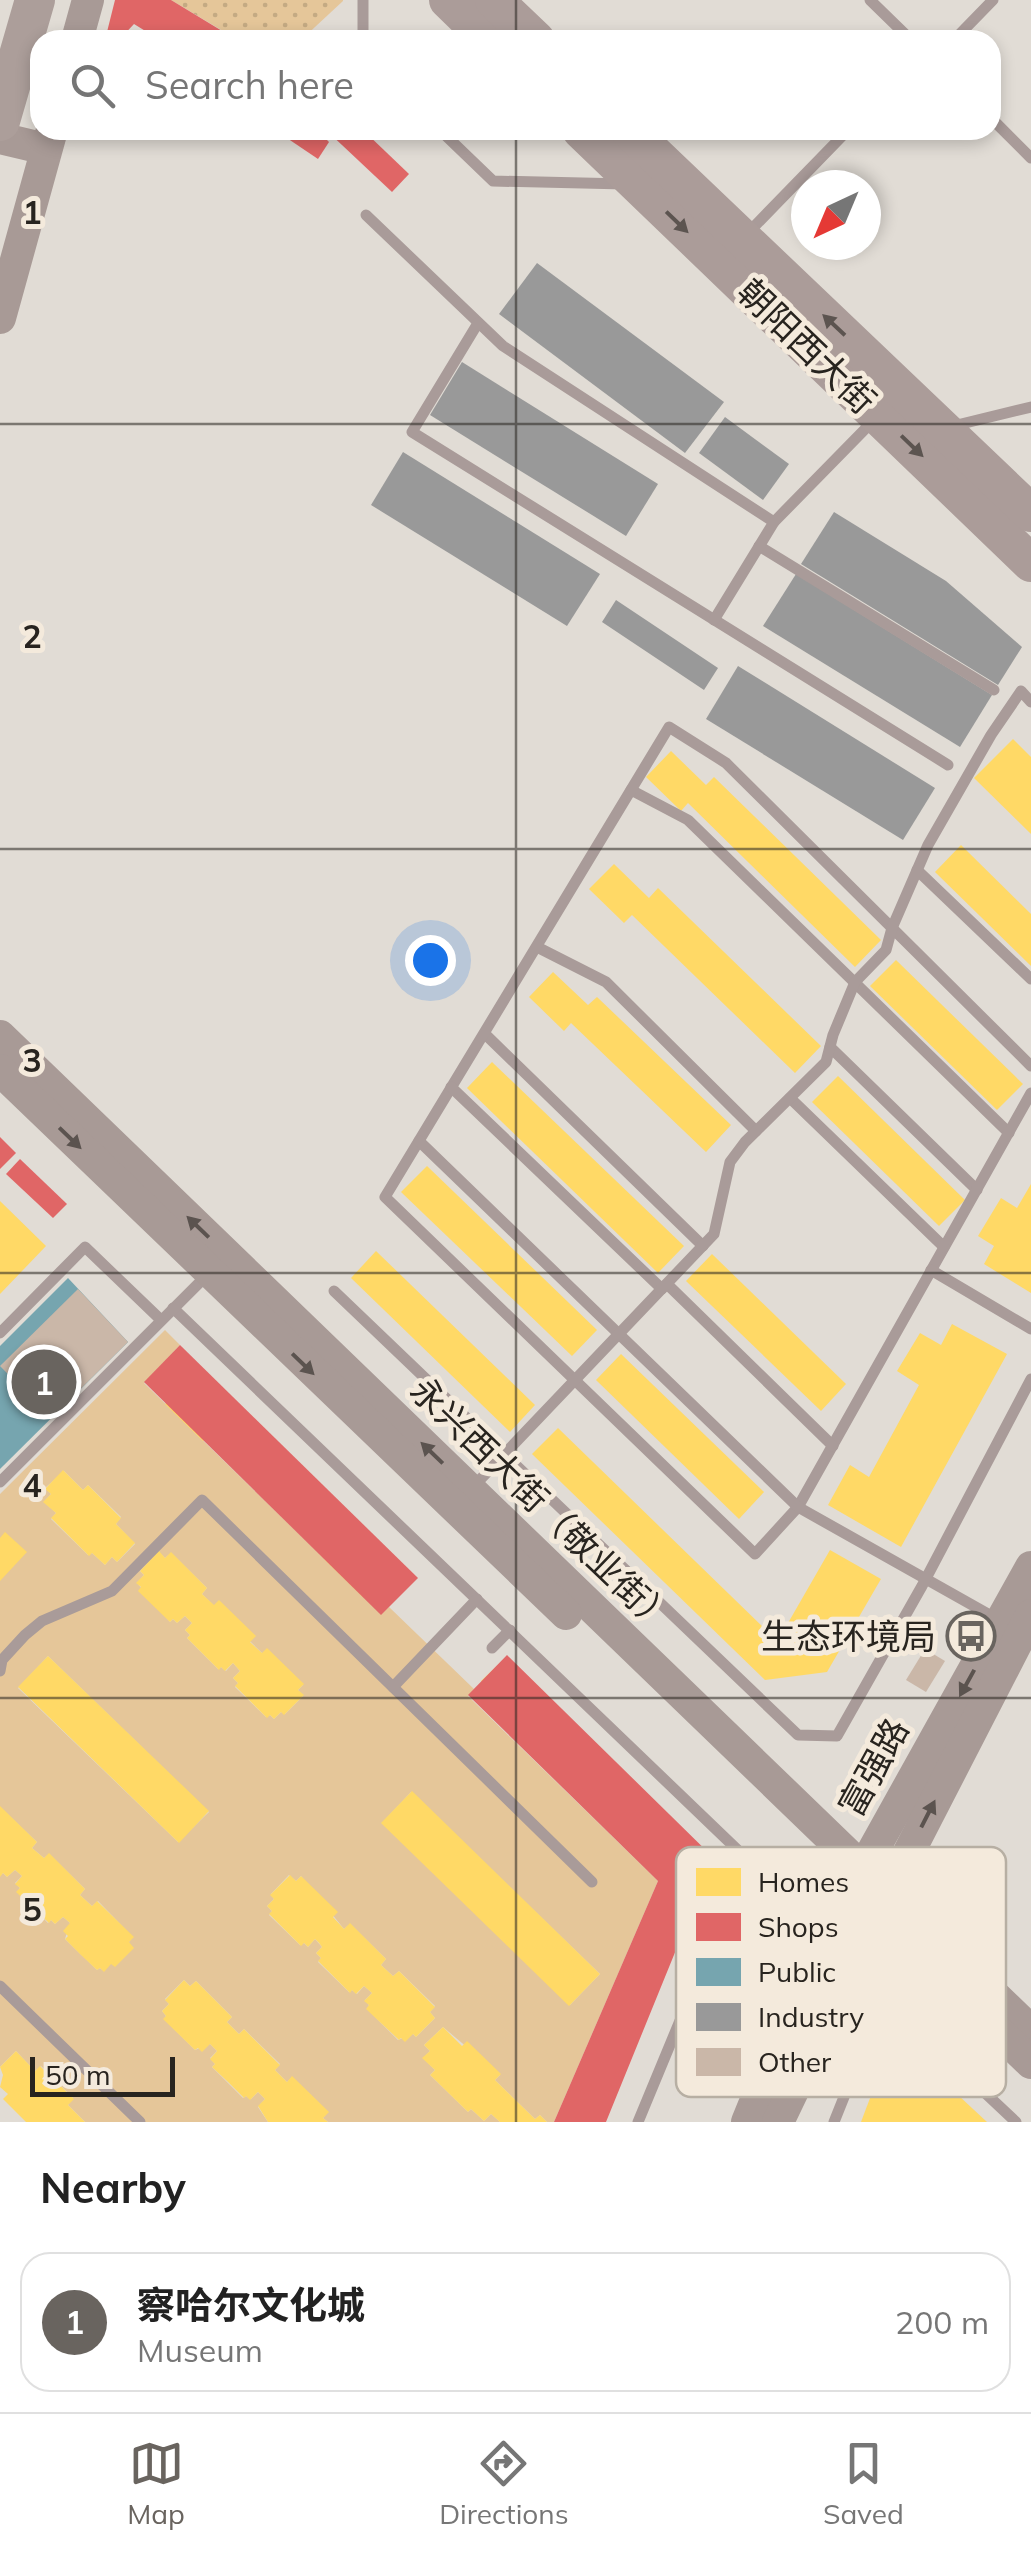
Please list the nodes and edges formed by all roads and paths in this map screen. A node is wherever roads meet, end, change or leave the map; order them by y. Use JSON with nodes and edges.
{"nodes":[{"id":1,"x":35,"y":0,"type":"edge"},
{"id":2,"x":88,"y":0,"type":"edge"},
{"id":3,"x":364,"y":0,"type":"edge"},
{"id":4,"x":448,"y":0,"type":"edge"},
{"id":5,"x":494,"y":0,"type":"edge"},
{"id":6,"x":870,"y":0,"type":"edge"},
{"id":7,"x":993,"y":0,"type":"edge"},
{"id":8,"x":80,"y":30,"type":"edge"},
{"id":9,"x":363,"y":30,"type":"edge"},
{"id":10,"x":479,"y":30,"type":"edge"},
{"id":11,"x":526,"y":30,"type":"edge"},
{"id":12,"x":901,"y":30,"type":"edge"},
{"id":13,"x":964,"y":30,"type":"edge"},
{"id":14,"x":0,"y":121,"type":"edge"},
{"id":15,"x":1001,"y":128,"type":"edge"},
{"id":16,"x":0,"y":138,"type":"edge"},
{"id":17,"x":30,"y":139,"type":"edge"},
{"id":18,"x":49,"y":140,"type":"edge"},
{"id":19,"x":450,"y":140,"type":"edge"},
{"id":20,"x":591,"y":140,"type":"edge"},
{"id":21,"x":639,"y":140,"type":"edge"},
{"id":22,"x":838,"y":140,"type":"edge"},
{"id":23,"x":1031,"y":158,"type":"edge"},
{"id":24,"x":637,"y":184,"type":"junction"},
{"id":25,"x":366,"y":215,"type":"dead end"},
{"id":26,"x":742,"y":239,"type":"junction"},
{"id":27,"x":0,"y":318,"type":"edge"},
{"id":28,"x":478,"y":322,"type":"junction"},
{"id":29,"x":1031,"y":406,"type":"edge"},
{"id":30,"x":879,"y":415,"type":"junction"},
{"id":31,"x":943,"y":428,"type":"junction"},
{"id":32,"x":1031,"y":513,"type":"edge"},
{"id":33,"x":774,"y":522,"type":"junction"},
{"id":34,"x":759,"y":546,"type":"junction"},
{"id":35,"x":1031,"y":563,"type":"edge"},
{"id":36,"x":714,"y":620,"type":"junction"},
{"id":37,"x":994,"y":690,"type":"dead end"},
{"id":38,"x":1031,"y":702,"type":"edge"},
{"id":39,"x":948,"y":765,"type":"dead end"},
{"id":40,"x":631,"y":790,"type":"junction"},
{"id":41,"x":917,"y":870,"type":"junction"},
{"id":42,"x":892,"y":928,"type":"junction"},
{"id":43,"x":537,"y":946,"type":"junction"},
{"id":44,"x":1031,"y":979,"type":"edge"},
{"id":45,"x":855,"y":982,"type":"junction"},
{"id":46,"x":485,"y":1034,"type":"junction"},
{"id":47,"x":0,"y":1036,"type":"edge"},
{"id":48,"x":830,"y":1047,"type":"junction"},
{"id":49,"x":1031,"y":1066,"type":"edge"},
{"id":50,"x":0,"y":1070,"type":"edge"},
{"id":51,"x":451,"y":1088,"type":"junction"},
{"id":52,"x":1031,"y":1093,"type":"edge"},
{"id":53,"x":790,"y":1098,"type":"junction"},
{"id":54,"x":756,"y":1131,"type":"junction"},
{"id":55,"x":1009,"y":1132,"type":"junction"},
{"id":56,"x":419,"y":1141,"type":"junction"},
{"id":57,"x":977,"y":1190,"type":"junction"},
{"id":58,"x":703,"y":1246,"type":"junction"},
{"id":59,"x":944,"y":1248,"type":"junction"},
{"id":60,"x":931,"y":1270,"type":"junction"},
{"id":61,"x":208,"y":1273,"type":"junction"},
{"id":62,"x":664,"y":1286,"type":"junction"},
{"id":63,"x":334,"y":1290,"type":"dead end"},
{"id":64,"x":174,"y":1308,"type":"junction"},
{"id":65,"x":162,"y":1320,"type":"junction"},
{"id":66,"x":1031,"y":1329,"type":"edge"},
{"id":67,"x":0,"y":1333,"type":"edge"},
{"id":68,"x":619,"y":1334,"type":"junction"},
{"id":69,"x":1031,"y":1379,"type":"edge"},
{"id":70,"x":575,"y":1380,"type":"junction"},
{"id":71,"x":832,"y":1446,"type":"junction"},
{"id":72,"x":504,"y":1454,"type":"junction"},
{"id":73,"x":0,"y":1482,"type":"edge"},
{"id":74,"x":470,"y":1490,"type":"junction"},
{"id":75,"x":798,"y":1507,"type":"junction"},
{"id":76,"x":1031,"y":1567,"type":"edge"},
{"id":77,"x":926,"y":1579,"type":"junction"},
{"id":78,"x":478,"y":1600,"type":"junction"},
{"id":79,"x":1016,"y":1618,"type":"edge"},
{"id":80,"x":510,"y":1630,"type":"junction"},
{"id":81,"x":492,"y":1648,"type":"dead end"},
{"id":82,"x":0,"y":1671,"type":"edge"},
{"id":83,"x":393,"y":1688,"type":"junction"},
{"id":84,"x":734,"y":1847,"type":"edge"},
{"id":85,"x":822,"y":1847,"type":"edge"},
{"id":86,"x":824,"y":1847,"type":"edge"},
{"id":87,"x":877,"y":1847,"type":"edge"},
{"id":88,"x":910,"y":1847,"type":"edge"},
{"id":89,"x":592,"y":1882,"type":"dead end"},
{"id":90,"x":0,"y":1986,"type":"edge"},
{"id":91,"x":1006,"y":2010,"type":"edge"},
{"id":92,"x":676,"y":2029,"type":"edge"},
{"id":93,"x":1031,"y":2031,"type":"edge"},
{"id":94,"x":1006,"y":2036,"type":"edge"},
{"id":95,"x":1031,"y":2063,"type":"edge"},
{"id":96,"x":757,"y":2097,"type":"edge"},
{"id":97,"x":790,"y":2097,"type":"edge"},
{"id":98,"x":844,"y":2097,"type":"edge"},
{"id":99,"x":990,"y":2097,"type":"edge"},
{"id":100,"x":140,"y":2122,"type":"edge"},
{"id":101,"x":638,"y":2122,"type":"edge"},
{"id":102,"x":747,"y":2122,"type":"edge"},
{"id":103,"x":778,"y":2122,"type":"edge"},
{"id":104,"x":834,"y":2122,"type":"edge"},
{"id":105,"x":1016,"y":2122,"type":"edge"}],
"edges":[{"from":1,"to":14,"type":"highway"},
{"from":2,"to":8,"type":"main road"},
{"from":3,"to":9,"type":"lane"},
{"from":4,"to":10,"type":"main road"},
{"from":5,"to":11,"type":"main road"},
{"from":6,"to":12,"type":"lane"},
{"from":7,"to":13,"type":"lane"},
{"from":15,"to":23,"type":"lane"},
{"from":16,"to":17,"type":"main road"},
{"from":18,"to":27,"type":"main road"},
{"from":19,"to":24,"type":"lane"},
{"from":20,"to":24,"type":"main road","name":"朝阳西大街"},
{"from":21,"to":26,"type":"main road","name":"朝阳西大街"},
{"from":22,"to":26,"type":"lane"},
{"from":24,"to":30,"type":"main road","name":"朝阳西大街","one_way":true},
{"from":25,"to":28,"type":"lane"},
{"from":31,"to":26,"type":"main road","name":"朝阳西大街","one_way":true},
{"from":28,"to":33,"type":"lane"},
{"from":28,"to":36,"type":"lane"},
{"from":29,"to":31,"type":"lane"},
{"from":30,"to":33,"type":"lane"},
{"from":30,"to":35,"type":"main road","name":"朝阳西大街","one_way":true},
{"from":31,"to":32,"type":"main road","name":"朝阳西大街"},
{"from":33,"to":34,"type":"lane"},
{"from":34,"to":36,"type":"lane"},
{"from":34,"to":37,"type":"lane"},
{"from":36,"to":39,"type":"lane"},
{"from":38,"to":41,"type":"lane"},
{"from":40,"to":42,"type":"lane"},
{"from":40,"to":43,"type":"lane"},
{"from":40,"to":45,"type":"lane"},
{"from":41,"to":42,"type":"lane"},
{"from":41,"to":44,"type":"lane"},
{"from":42,"to":45,"type":"lane"},
{"from":42,"to":49,"type":"lane"},
{"from":43,"to":46,"type":"lane"},
{"from":43,"to":54,"type":"lane"},
{"from":45,"to":48,"type":"lane"},
{"from":45,"to":55,"type":"lane"},
{"from":46,"to":51,"type":"lane"},
{"from":46,"to":58,"type":"lane"},
{"from":74,"to":47,"type":"main road","name":"永兴西大街（敬业街）","one_way":true},
{"from":48,"to":53,"type":"lane"},
{"from":48,"to":57,"type":"lane"},
{"from":50,"to":61,"type":"main road","name":"永兴西大街（敬业街）","one_way":true},
{"from":51,"to":56,"type":"lane"},
{"from":51,"to":62,"type":"lane"},
{"from":52,"to":55,"type":"lane"},
{"from":53,"to":54,"type":"lane"},
{"from":53,"to":59,"type":"lane"},
{"from":54,"to":58,"type":"lane"},
{"from":55,"to":57,"type":"lane"},
{"from":56,"to":68,"type":"lane"},
{"from":56,"to":70,"type":"lane"},
{"from":57,"to":59,"type":"lane"},
{"from":58,"to":62,"type":"lane"},
{"from":59,"to":60,"type":"lane"},
{"from":60,"to":66,"type":"lane"},
{"from":60,"to":71,"type":"lane"},
{"from":61,"to":64,"type":"lane"},
{"from":61,"to":85,"type":"main road","name":"永兴西大街（敬业街）","one_way":true},
{"from":62,"to":68,"type":"lane"},
{"from":62,"to":71,"type":"lane"},
{"from":63,"to":72,"type":"lane"},
{"from":64,"to":65,"type":"lane"},
{"from":64,"to":78,"type":"lane"},
{"from":65,"to":67,"type":"lane"},
{"from":65,"to":73,"type":"lane"},
{"from":68,"to":70,"type":"lane"},
{"from":68,"to":75,"type":"lane"},
{"from":69,"to":77,"type":"lane"},
{"from":70,"to":72,"type":"lane"},
{"from":70,"to":75,"type":"lane"},
{"from":71,"to":75,"type":"lane"},
{"from":72,"to":74,"type":"lane"},
{"from":72,"to":77,"type":"lane"},
{"from":74,"to":86,"type":"main road","name":"永兴西大街（敬业街）"},
{"from":75,"to":77,"type":"lane"},
{"from":76,"to":79,"type":"main road","name":"富强路"},
{"from":77,"to":79,"type":"lane"},
{"from":78,"to":80,"type":"lane"},
{"from":78,"to":83,"type":"lane"},
{"from":79,"to":87,"type":"main road","name":"富强路","one_way":true},
{"from":88,"to":79,"type":"main road","name":"富强路","one_way":true},
{"from":80,"to":81,"type":"lane"},
{"from":80,"to":84,"type":"lane"},
{"from":82,"to":83,"type":"lane"},
{"from":83,"to":89,"type":"lane"},
{"from":90,"to":100,"type":"lane"},
{"from":91,"to":93,"type":"main road","name":"永兴西大街（敬业街）"},
{"from":92,"to":101,"type":"lane"},
{"from":94,"to":95,"type":"main road","name":"永兴西大街（敬业街）"},
{"from":96,"to":102,"type":"main road","name":"富强路"},
{"from":97,"to":103,"type":"main road","name":"富强路"},
{"from":98,"to":104,"type":"lane"},
{"from":99,"to":105,"type":"lane"}]}
